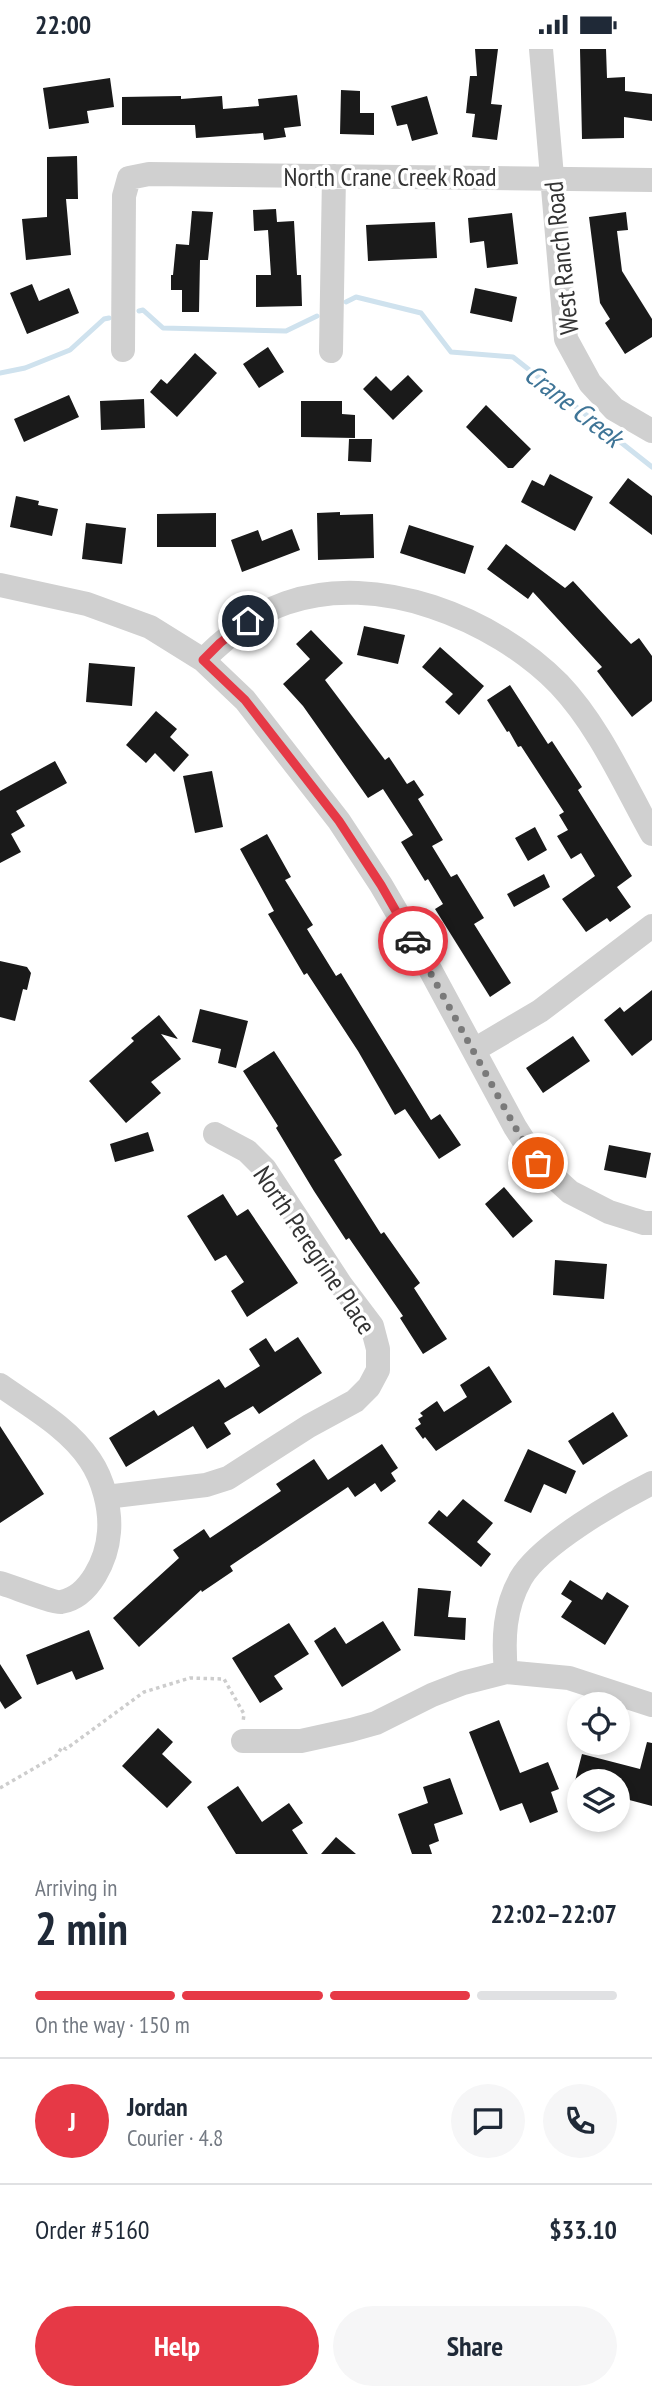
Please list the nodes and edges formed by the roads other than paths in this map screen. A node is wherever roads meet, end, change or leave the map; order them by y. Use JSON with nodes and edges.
{"nodes":[{"id":1,"x":541,"y":49,"type":"edge"},
{"id":2,"x":334,"y":176,"type":"junction"},
{"id":3,"x":552,"y":177,"type":"junction"},
{"id":4,"x":652,"y":180,"type":"edge"},
{"id":5,"x":123,"y":350,"type":"dead end"},
{"id":6,"x":331,"y":351,"type":"dead end"},
{"id":7,"x":652,"y":431,"type":"edge"},
{"id":8,"x":0,"y":585,"type":"edge"},
{"id":9,"x":203,"y":660,"type":"junction"},
{"id":10,"x":652,"y":834,"type":"edge"},
{"id":11,"x":652,"y":926,"type":"edge"},
{"id":12,"x":474,"y":1050,"type":"junction"},
{"id":13,"x":215,"y":1134,"type":"dead end"},
{"id":14,"x":652,"y":1223,"type":"edge"},
{"id":15,"x":0,"y":1385,"type":"edge"},
{"id":16,"x":652,"y":1483,"type":"edge"},
{"id":17,"x":106,"y":1497,"type":"junction"},
{"id":18,"x":0,"y":1583,"type":"edge"},
{"id":19,"x":506,"y":1672,"type":"junction"},
{"id":20,"x":652,"y":1705,"type":"edge"},
{"id":21,"x":243,"y":1741,"type":"road end"}],
"edges":[{"from":1,"to":3,"type":"street","name":"West Ranch Road"},
{"from":2,"to":3,"type":"street","name":"North Crane Creek Road"},
{"from":2,"to":5,"type":"street","name":"North Crane Creek Road"},
{"from":2,"to":6,"type":"street"},
{"from":3,"to":4,"type":"street","name":"North Crane Creek Road"},
{"from":3,"to":7,"type":"street","name":"West Ranch Road"},
{"from":8,"to":9,"type":"street"},
{"from":9,"to":10,"type":"street"},
{"from":9,"to":12,"type":"street"},
{"from":11,"to":12,"type":"street"},
{"from":12,"to":14,"type":"street"},
{"from":13,"to":17,"type":"street","name":"North Peregrine Place"},
{"from":15,"to":17,"type":"street"},
{"from":16,"to":19,"type":"street"},
{"from":17,"to":18,"type":"street"},
{"from":19,"to":20,"type":"street"},
{"from":19,"to":21,"type":"street"}]}
